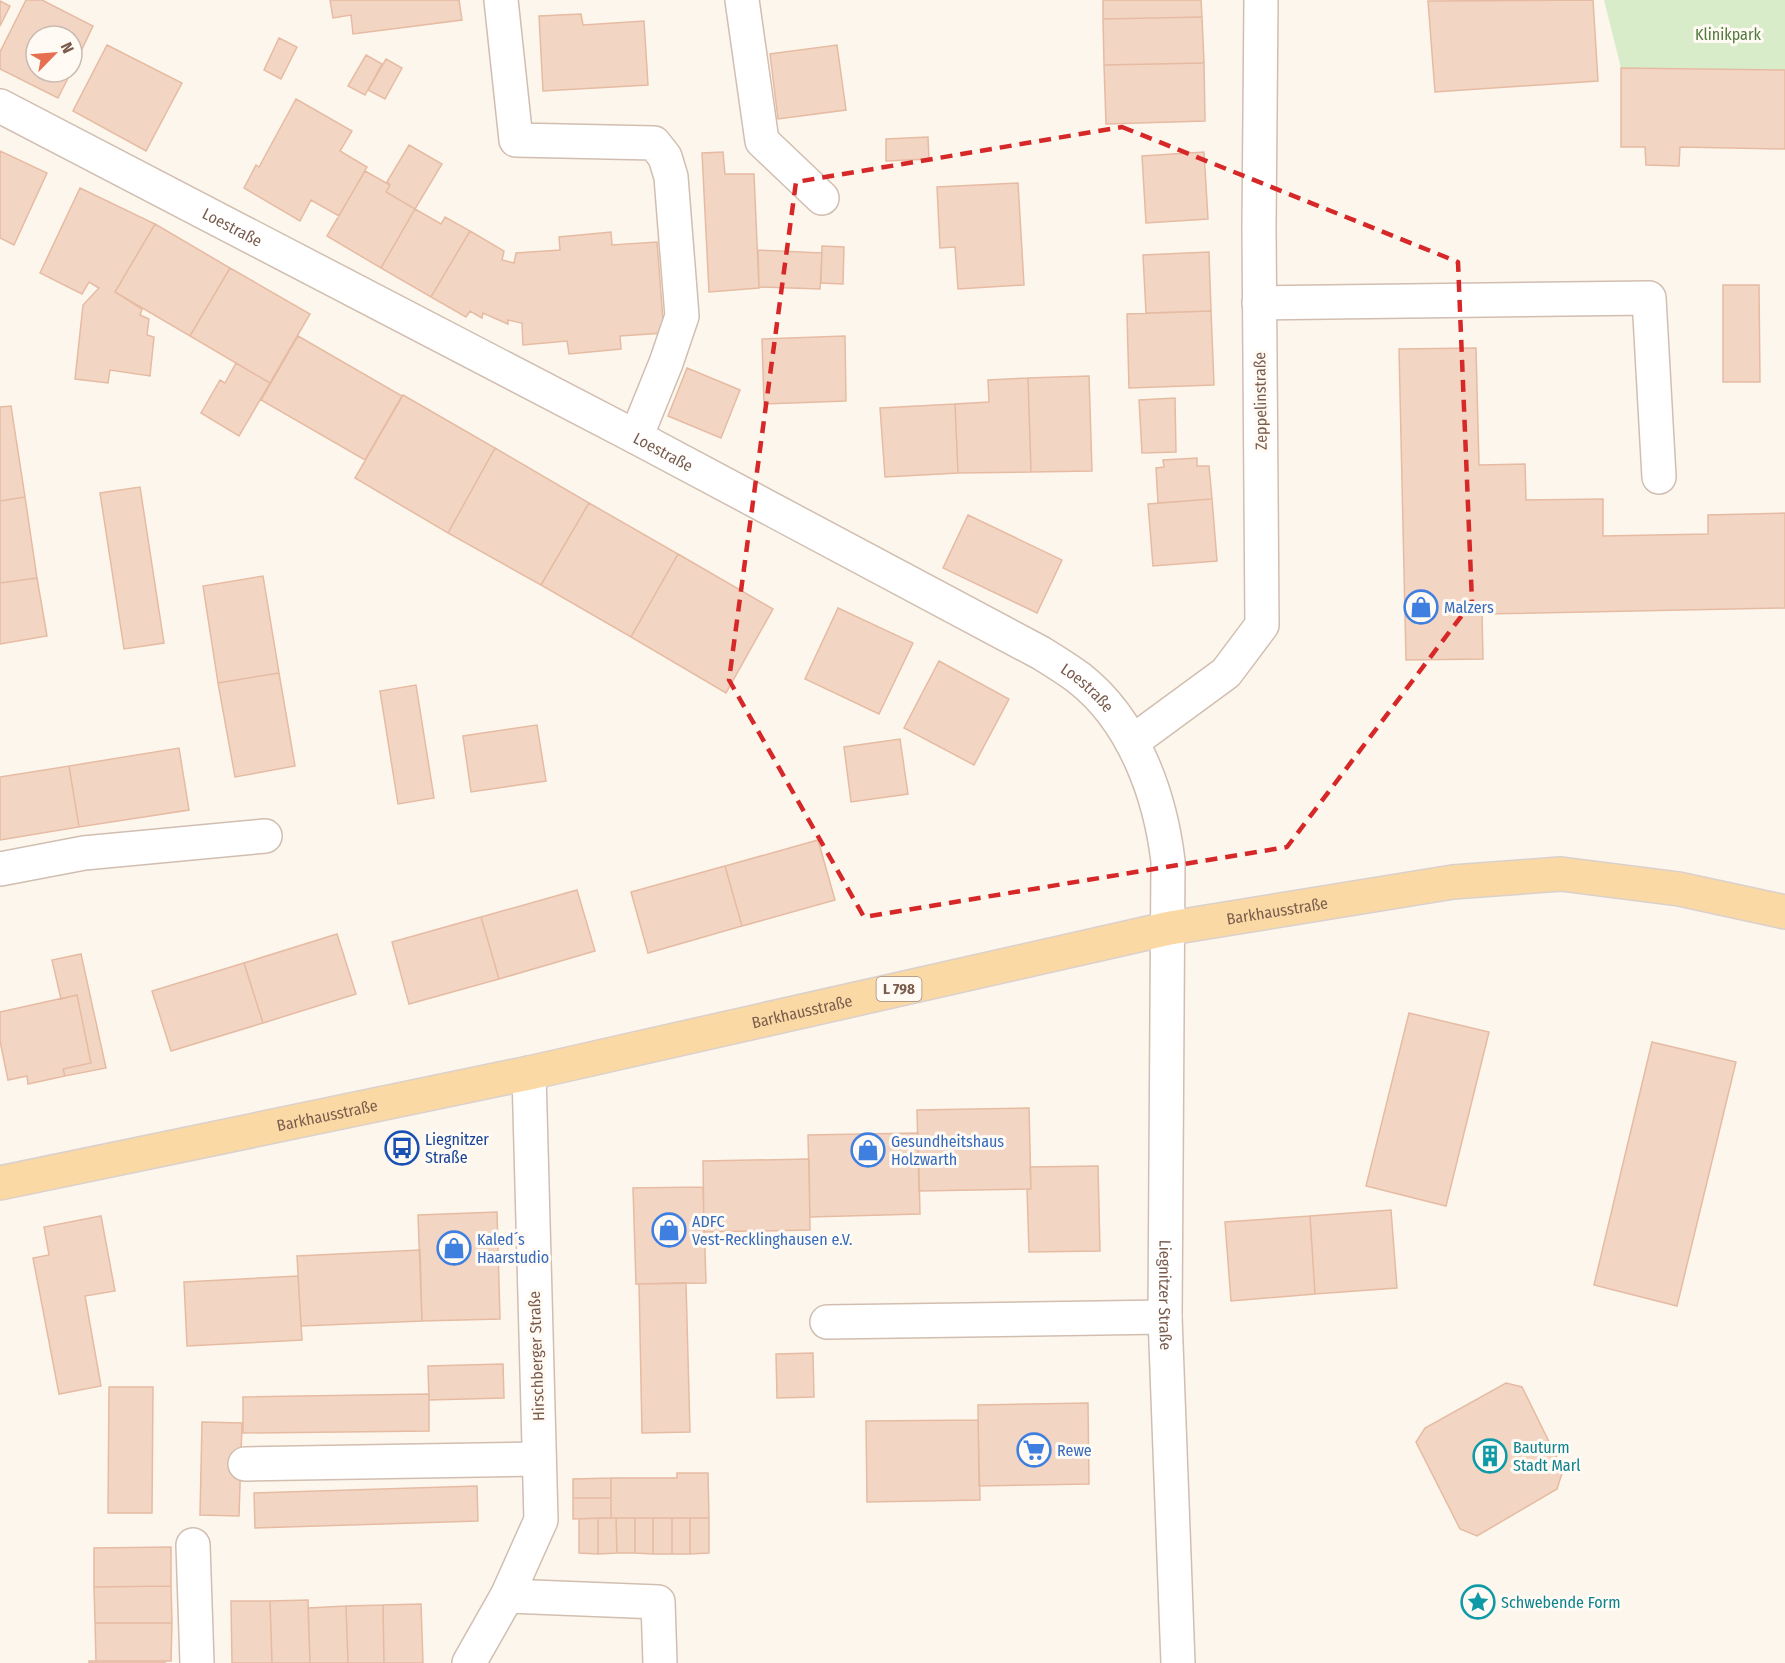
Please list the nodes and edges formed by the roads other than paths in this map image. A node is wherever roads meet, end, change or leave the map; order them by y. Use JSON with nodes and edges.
{"nodes":[{"id":1,"x":501,"y":0,"type":"edge"},
{"id":2,"x":742,"y":0,"type":"edge"},
{"id":3,"x":1261,"y":0,"type":"edge"},
{"id":4,"x":0,"y":106,"type":"edge"},
{"id":5,"x":822,"y":198,"type":"dead end"},
{"id":6,"x":1259,"y":303,"type":"junction"},
{"id":7,"x":636,"y":437,"type":"junction"},
{"id":8,"x":1659,"y":477,"type":"dead end"},
{"id":9,"x":1132,"y":742,"type":"junction"},
{"id":10,"x":265,"y":837,"type":"dead end"},
{"id":11,"x":0,"y":869,"type":"edge"},
{"id":12,"x":1785,"y":912,"type":"edge"},
{"id":13,"x":1170,"y":928,"type":"junction"},
{"id":14,"x":529,"y":1073,"type":"junction"},
{"id":15,"x":0,"y":1183,"type":"edge"},
{"id":16,"x":1165,"y":1317,"type":"junction"},
{"id":17,"x":826,"y":1322,"type":"dead end"},
{"id":18,"x":539,"y":1459,"type":"junction"},
{"id":19,"x":245,"y":1464,"type":"dead end"},
{"id":20,"x":193,"y":1545,"type":"dead end"},
{"id":21,"x":507,"y":1596,"type":"junction"},
{"id":22,"x":196,"y":1663,"type":"edge"},
{"id":23,"x":469,"y":1663,"type":"edge"},
{"id":24,"x":660,"y":1663,"type":"edge"},
{"id":25,"x":1178,"y":1663,"type":"edge"}],
"edges":[{"from":1,"to":7,"type":"street"},
{"from":2,"to":5,"type":"street"},
{"from":3,"to":6,"type":"street","name":"Zeppelinstraße"},
{"from":4,"to":7,"type":"street","name":"Loestraße"},
{"from":6,"to":8,"type":"street"},
{"from":6,"to":9,"type":"street","name":"Zeppelinstraße"},
{"from":7,"to":9,"type":"street","name":"Loestraße"},
{"from":9,"to":13,"type":"street","name":"Loestraße"},
{"from":10,"to":11,"type":"street"},
{"from":12,"to":13,"type":"main road","name":"Barkhausstraße","number":"L 798"},
{"from":13,"to":14,"type":"main road","name":"Barkhausstraße","number":"L 798"},
{"from":13,"to":16,"type":"street","name":"Liegnitzer Straße"},
{"from":14,"to":15,"type":"main road","name":"Barkhausstraße","number":"L 798"},
{"from":14,"to":18,"type":"street","name":"Hirschberger Straße"},
{"from":16,"to":17,"type":"street"},
{"from":16,"to":25,"type":"street","name":"Liegnitzer Straße"},
{"from":18,"to":19,"type":"street"},
{"from":18,"to":21,"type":"street","name":"Hirschberger Straße"},
{"from":20,"to":22,"type":"street"},
{"from":21,"to":23,"type":"street","name":"Hirschberger Straße"},
{"from":21,"to":24,"type":"street"}]}
